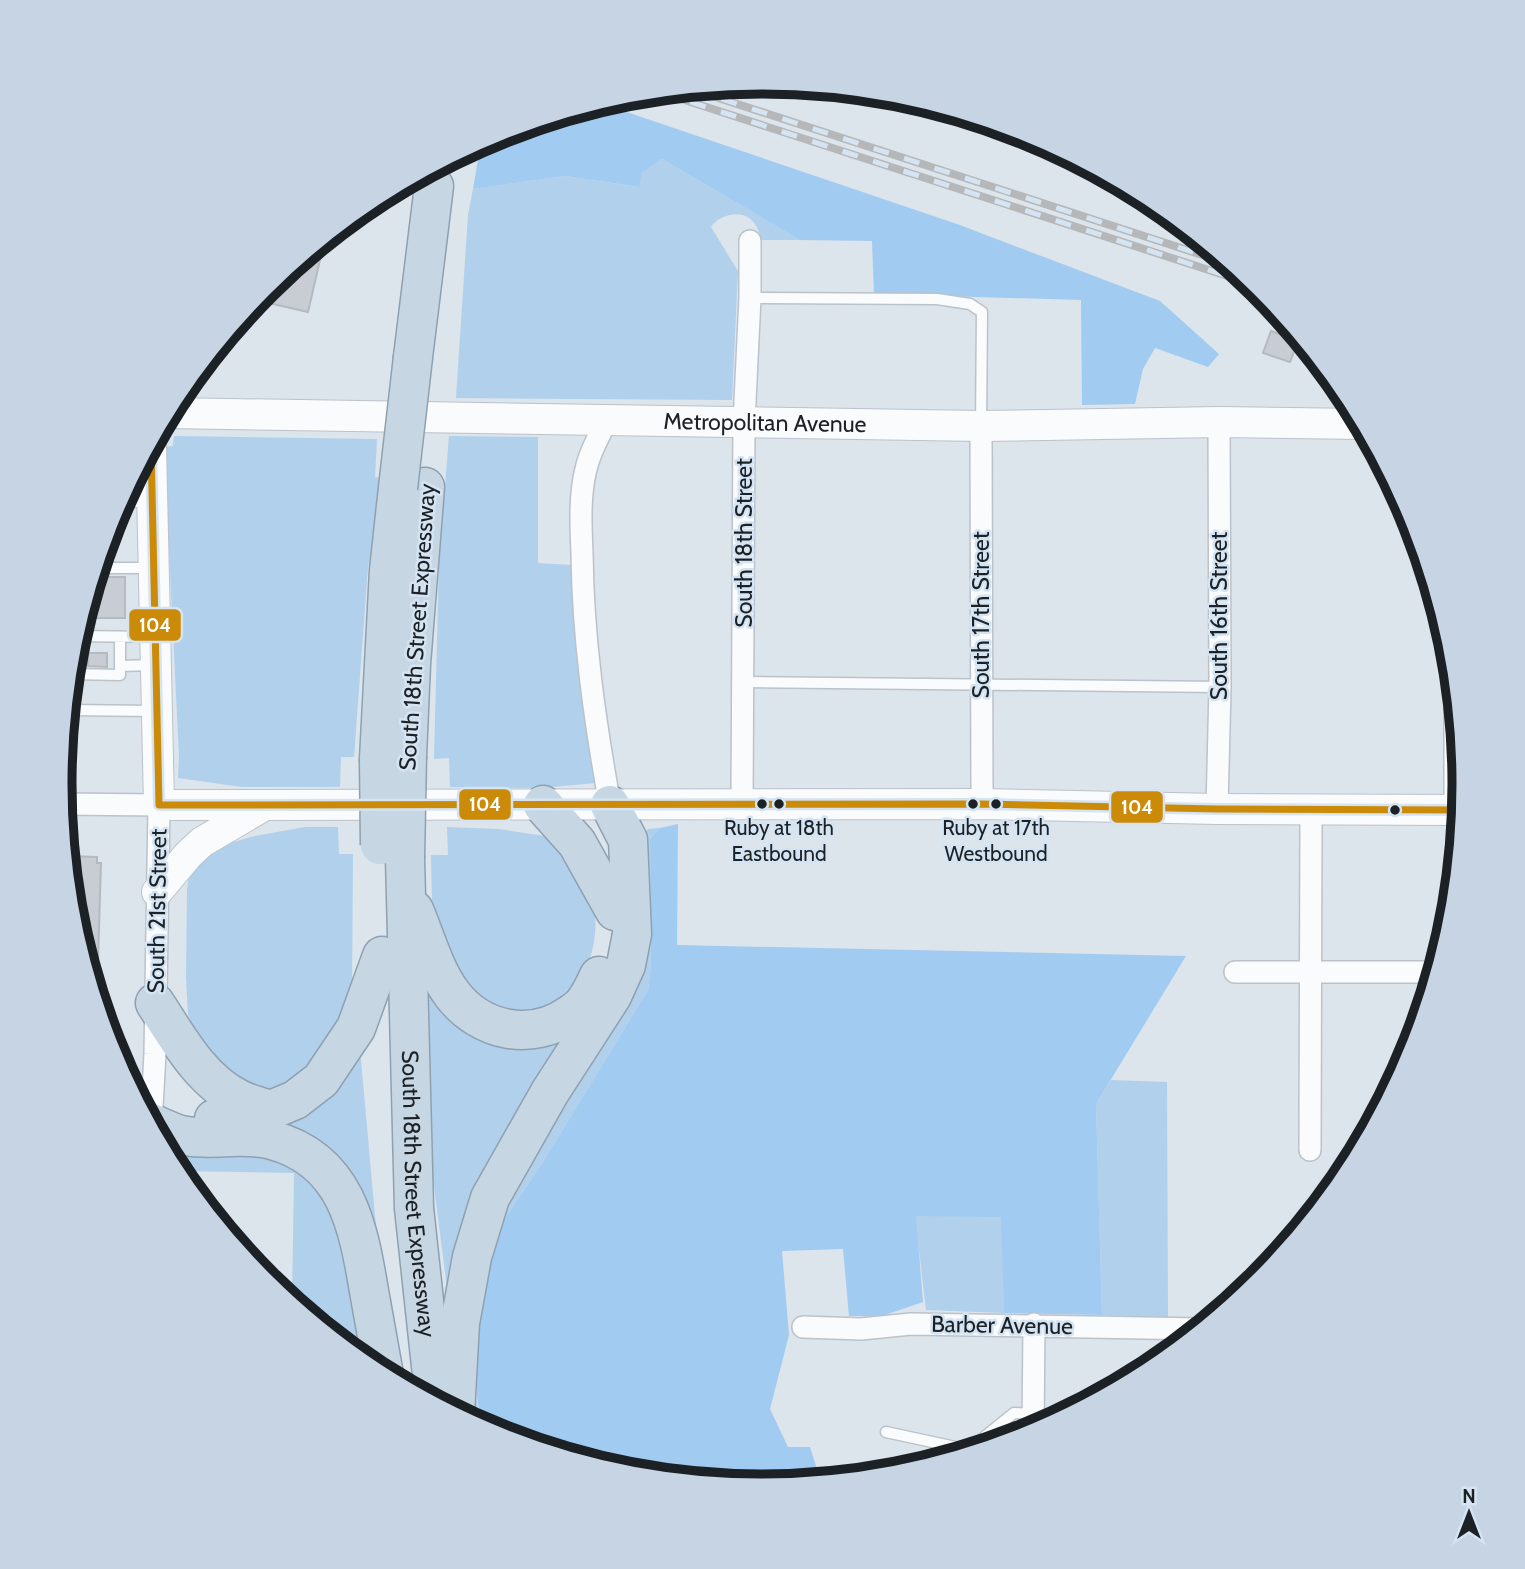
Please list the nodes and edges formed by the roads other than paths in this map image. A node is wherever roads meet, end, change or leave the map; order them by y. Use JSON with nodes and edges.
{"nodes":[{"id":1,"x":446,"y":187,"type":"dead end"},
{"id":2,"x":750,"y":242,"type":"dead end"},
{"id":3,"x":750,"y":298,"type":"junction"},
{"id":4,"x":180,"y":413,"type":"edge"},
{"id":5,"x":607,"y":420,"type":"junction"},
{"id":6,"x":744,"y":422,"type":"junction"},
{"id":7,"x":1219,"y":422,"type":"junction"},
{"id":8,"x":1351,"y":424,"type":"edge"},
{"id":9,"x":981,"y":426,"type":"junction"},
{"id":10,"x":150,"y":466,"type":"edge"},
{"id":11,"x":149,"y":484,"type":"junction"},
{"id":12,"x":137,"y":491,"type":"edge"},
{"id":13,"x":106,"y":568,"type":"edge"},
{"id":14,"x":153,"y":568,"type":"junction"},
{"id":15,"x":88,"y":636,"type":"edge"},
{"id":16,"x":120,"y":637,"type":"junction"},
{"id":17,"x":155,"y":651,"type":"junction"},
{"id":18,"x":120,"y":666,"type":"junction"},
{"id":19,"x":81,"y":674,"type":"edge"},
{"id":20,"x":743,"y":682,"type":"junction"},
{"id":21,"x":981,"y":684,"type":"junction"},
{"id":22,"x":1220,"y":687,"type":"junction"},
{"id":23,"x":76,"y":710,"type":"edge"},
{"id":24,"x":157,"y":711,"type":"junction"},
{"id":25,"x":268,"y":803,"type":"junction"},
{"id":26,"x":72,"y":804,"type":"edge"},
{"id":27,"x":742,"y":804,"type":"junction"},
{"id":28,"x":982,"y":804,"type":"junction"},
{"id":29,"x":159,"y":805,"type":"junction"},
{"id":30,"x":543,"y":805,"type":"junction"},
{"id":31,"x":610,"y":805,"type":"junction"},
{"id":32,"x":1217,"y":809,"type":"junction"},
{"id":33,"x":1311,"y":810,"type":"junction"},
{"id":34,"x":1452,"y":810,"type":"edge"},
{"id":35,"x":397,"y":869,"type":"junction"},
{"id":36,"x":157,"y":892,"type":"junction"},
{"id":37,"x":615,"y":911,"type":"junction"},
{"id":38,"x":382,"y":956,"type":"junction"},
{"id":39,"x":1311,"y":971,"type":"junction"},
{"id":40,"x":1235,"y":972,"type":"dead end"},
{"id":41,"x":1427,"y":972,"type":"edge"},
{"id":42,"x":155,"y":1003,"type":"junction"},
{"id":43,"x":152,"y":1106,"type":"edge"},
{"id":44,"x":271,"y":1110,"type":"junction"},
{"id":45,"x":160,"y":1123,"type":"edge"},
{"id":46,"x":163,"y":1128,"type":"edge"},
{"id":47,"x":1310,"y":1150,"type":"dead end"},
{"id":48,"x":1034,"y":1325,"type":"junction"},
{"id":49,"x":803,"y":1327,"type":"dead end"},
{"id":50,"x":1188,"y":1329,"type":"edge"},
{"id":51,"x":382,"y":1361,"type":"edge"},
{"id":52,"x":408,"y":1377,"type":"edge"},
{"id":53,"x":434,"y":1392,"type":"edge"},
{"id":54,"x":456,"y":1403,"type":"edge"},
{"id":55,"x":1033,"y":1420,"type":"edge"},
{"id":56,"x":1030,"y":1422,"type":"edge"},
{"id":57,"x":886,"y":1432,"type":"dead end"},
{"id":58,"x":989,"y":1438,"type":"edge"},
{"id":59,"x":957,"y":1447,"type":"edge"}],
"edges":[{"from":1,"to":35,"type":"highway","name":"South 18th Street Expressway","bridge":true},
{"from":2,"to":3,"type":"street","name":"South 18th Street"},
{"from":3,"to":6,"type":"street","name":"South 18th Street"},
{"from":3,"to":9,"type":"lane"},
{"from":4,"to":5,"type":"street","name":"Metropolitan Avenue"},
{"from":5,"to":6,"type":"street","name":"Metropolitan Avenue"},
{"from":5,"to":31,"type":"street"},
{"from":6,"to":9,"type":"street","name":"Metropolitan Avenue"},
{"from":6,"to":20,"type":"street","name":"South 18th Street"},
{"from":7,"to":8,"type":"street","name":"Metropolitan Avenue"},
{"from":7,"to":9,"type":"street","name":"Metropolitan Avenue"},
{"from":7,"to":22,"type":"street","name":"South 16th Street"},
{"from":9,"to":21,"type":"street","name":"South 17th Street"},
{"from":10,"to":11,"type":"street","name":"South 21st Street"},
{"from":11,"to":12,"type":"lane"},
{"from":11,"to":14,"type":"street","name":"South 21st Street"},
{"from":13,"to":14,"type":"lane"},
{"from":14,"to":17,"type":"street","name":"South 21st Street"},
{"from":15,"to":16,"type":"lane"},
{"from":16,"to":17,"type":"lane"},
{"from":16,"to":18,"type":"lane"},
{"from":17,"to":18,"type":"lane"},
{"from":17,"to":24,"type":"street","name":"South 21st Street"},
{"from":18,"to":19,"type":"lane"},
{"from":20,"to":21,"type":"lane"},
{"from":20,"to":27,"type":"street","name":"South 18th Street"},
{"from":21,"to":22,"type":"lane"},
{"from":21,"to":28,"type":"street","name":"South 17th Street"},
{"from":22,"to":32,"type":"street","name":"South 16th Street"},
{"from":23,"to":24,"type":"lane"},
{"from":24,"to":29,"type":"street","name":"South 21st Street"},
{"from":25,"to":29,"type":"street"},
{"from":25,"to":30,"type":"street"},
{"from":25,"to":36,"type":"street"},
{"from":26,"to":29,"type":"street"},
{"from":27,"to":28,"type":"street"},
{"from":27,"to":31,"type":"street"},
{"from":28,"to":32,"type":"street"},
{"from":29,"to":36,"type":"street","name":"South 21st Street"},
{"from":30,"to":31,"type":"street"},
{"from":30,"to":37,"type":"highway"},
{"from":31,"to":37,"type":"highway"},
{"from":31,"to":54,"type":"highway"},
{"from":32,"to":33,"type":"street"},
{"from":33,"to":34,"type":"street"},
{"from":33,"to":39,"type":"street"},
{"from":35,"to":37,"type":"highway"},
{"from":35,"to":38,"type":"highway","name":"South 18th Street Expressway"},
{"from":35,"to":53,"type":"highway","name":"South 18th Street Expressway"},
{"from":36,"to":42,"type":"street","name":"South 21st Street"},
{"from":38,"to":44,"type":"highway"},
{"from":38,"to":52,"type":"highway","name":"South 18th Street Expressway"},
{"from":39,"to":40,"type":"street"},
{"from":39,"to":41,"type":"street"},
{"from":39,"to":47,"type":"street"},
{"from":42,"to":43,"type":"street","name":"South 21st Street"},
{"from":42,"to":44,"type":"highway"},
{"from":44,"to":45,"type":"highway"},
{"from":46,"to":51,"type":"highway"},
{"from":48,"to":49,"type":"street","name":"Barber Avenue"},
{"from":48,"to":50,"type":"street","name":"Barber Avenue"},
{"from":48,"to":55,"type":"street"},
{"from":56,"to":58,"type":"lane"},
{"from":57,"to":59,"type":"lane"}]}
